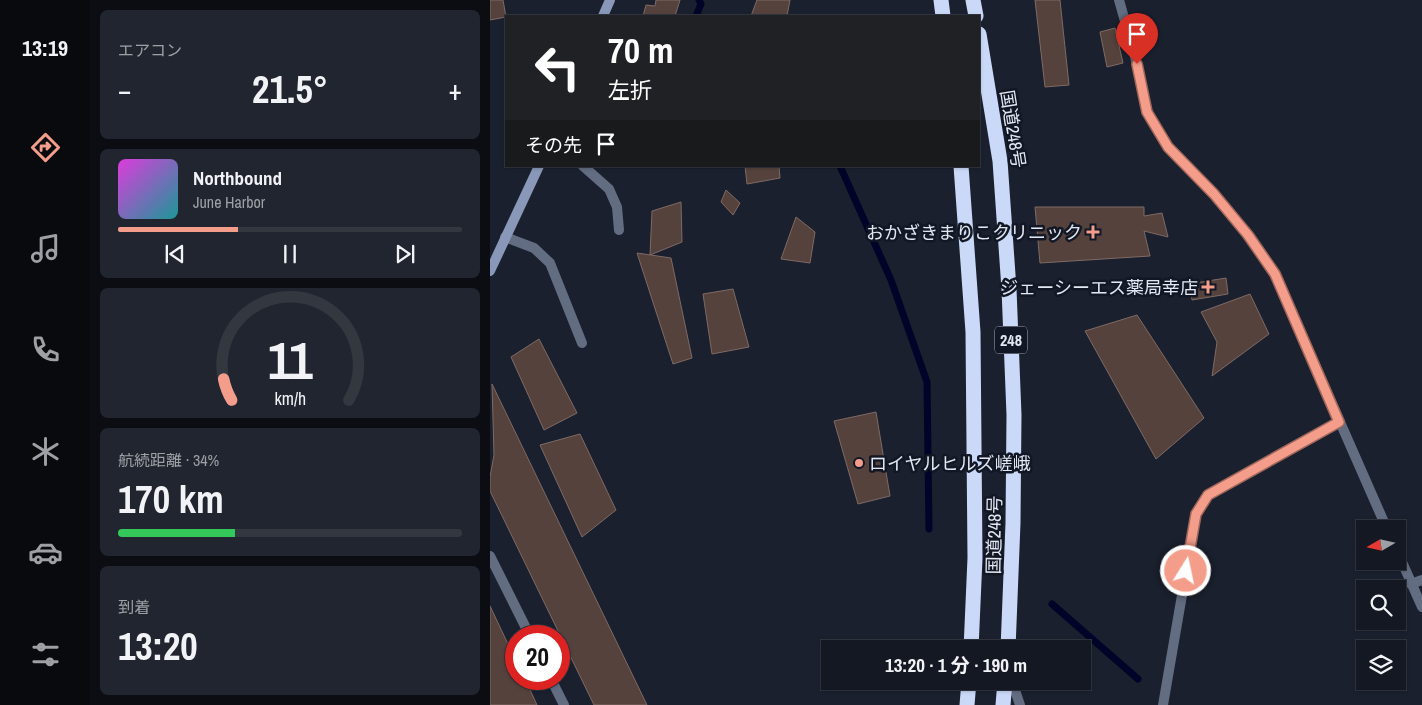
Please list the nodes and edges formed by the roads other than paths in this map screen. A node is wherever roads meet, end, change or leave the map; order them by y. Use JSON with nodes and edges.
{"nodes":[{"id":1,"x":610,"y":0,"type":"edge"},
{"id":2,"x":941,"y":0,"type":"edge"},
{"id":3,"x":973,"y":0,"type":"edge"},
{"id":4,"x":1119,"y":0,"type":"edge"},
{"id":5,"x":603,"y":15,"type":"edge"},
{"id":6,"x":943,"y":15,"type":"edge"},
{"id":7,"x":976,"y":15,"type":"edge"},
{"id":8,"x":980,"y":40,"type":"edge"},
{"id":9,"x":539,"y":167,"type":"edge"},
{"id":10,"x":584,"y":167,"type":"edge"},
{"id":11,"x":961,"y":167,"type":"edge"},
{"id":12,"x":619,"y":230,"type":"dead end"},
{"id":13,"x":505,"y":237,"type":"junction"},
{"id":14,"x":490,"y":271,"type":"edge"},
{"id":15,"x":582,"y":343,"type":"dead end"},
{"id":16,"x":1339,"y":422,"type":"junction"},
{"id":17,"x":1383,"y":520,"type":"edge"},
{"id":18,"x":490,"y":556,"type":"edge"},
{"id":19,"x":1405,"y":570,"type":"edge"},
{"id":20,"x":1422,"y":580,"type":"edge"},
{"id":21,"x":1411,"y":584,"type":"junction"},
{"id":22,"x":1422,"y":607,"type":"edge"},
{"id":23,"x":524,"y":625,"type":"edge"},
{"id":24,"x":970,"y":640,"type":"edge"},
{"id":25,"x":1008,"y":640,"type":"edge"},
{"id":26,"x":556,"y":690,"type":"edge"},
{"id":27,"x":968,"y":690,"type":"edge"},
{"id":28,"x":1004,"y":690,"type":"edge"},
{"id":29,"x":1015,"y":690,"type":"edge"},
{"id":30,"x":564,"y":705,"type":"edge"},
{"id":31,"x":967,"y":705,"type":"edge"},
{"id":32,"x":1003,"y":705,"type":"edge"},
{"id":33,"x":1020,"y":705,"type":"edge"},
{"id":34,"x":1163,"y":705,"type":"edge"}],
"edges":[{"from":1,"to":5,"type":"street"},
{"from":2,"to":6,"type":"highway"},
{"from":3,"to":7,"type":"highway"},
{"from":4,"to":16,"type":"street"},
{"from":8,"to":25,"type":"highway","name":"国道248号","number":"248"},
{"from":9,"to":13,"type":"street"},
{"from":10,"to":12,"type":"street"},
{"from":11,"to":24,"type":"highway","name":"国道248号","number":"248"},
{"from":13,"to":14,"type":"street"},
{"from":13,"to":15,"type":"street"},
{"from":16,"to":17,"type":"street"},
{"from":16,"to":34,"type":"street"},
{"from":18,"to":23,"type":"street"},
{"from":19,"to":21,"type":"street"},
{"from":20,"to":21,"type":"street"},
{"from":21,"to":22,"type":"street"},
{"from":26,"to":30,"type":"street"},
{"from":27,"to":31,"type":"highway"},
{"from":28,"to":32,"type":"highway"},
{"from":29,"to":33,"type":"street"}]}
